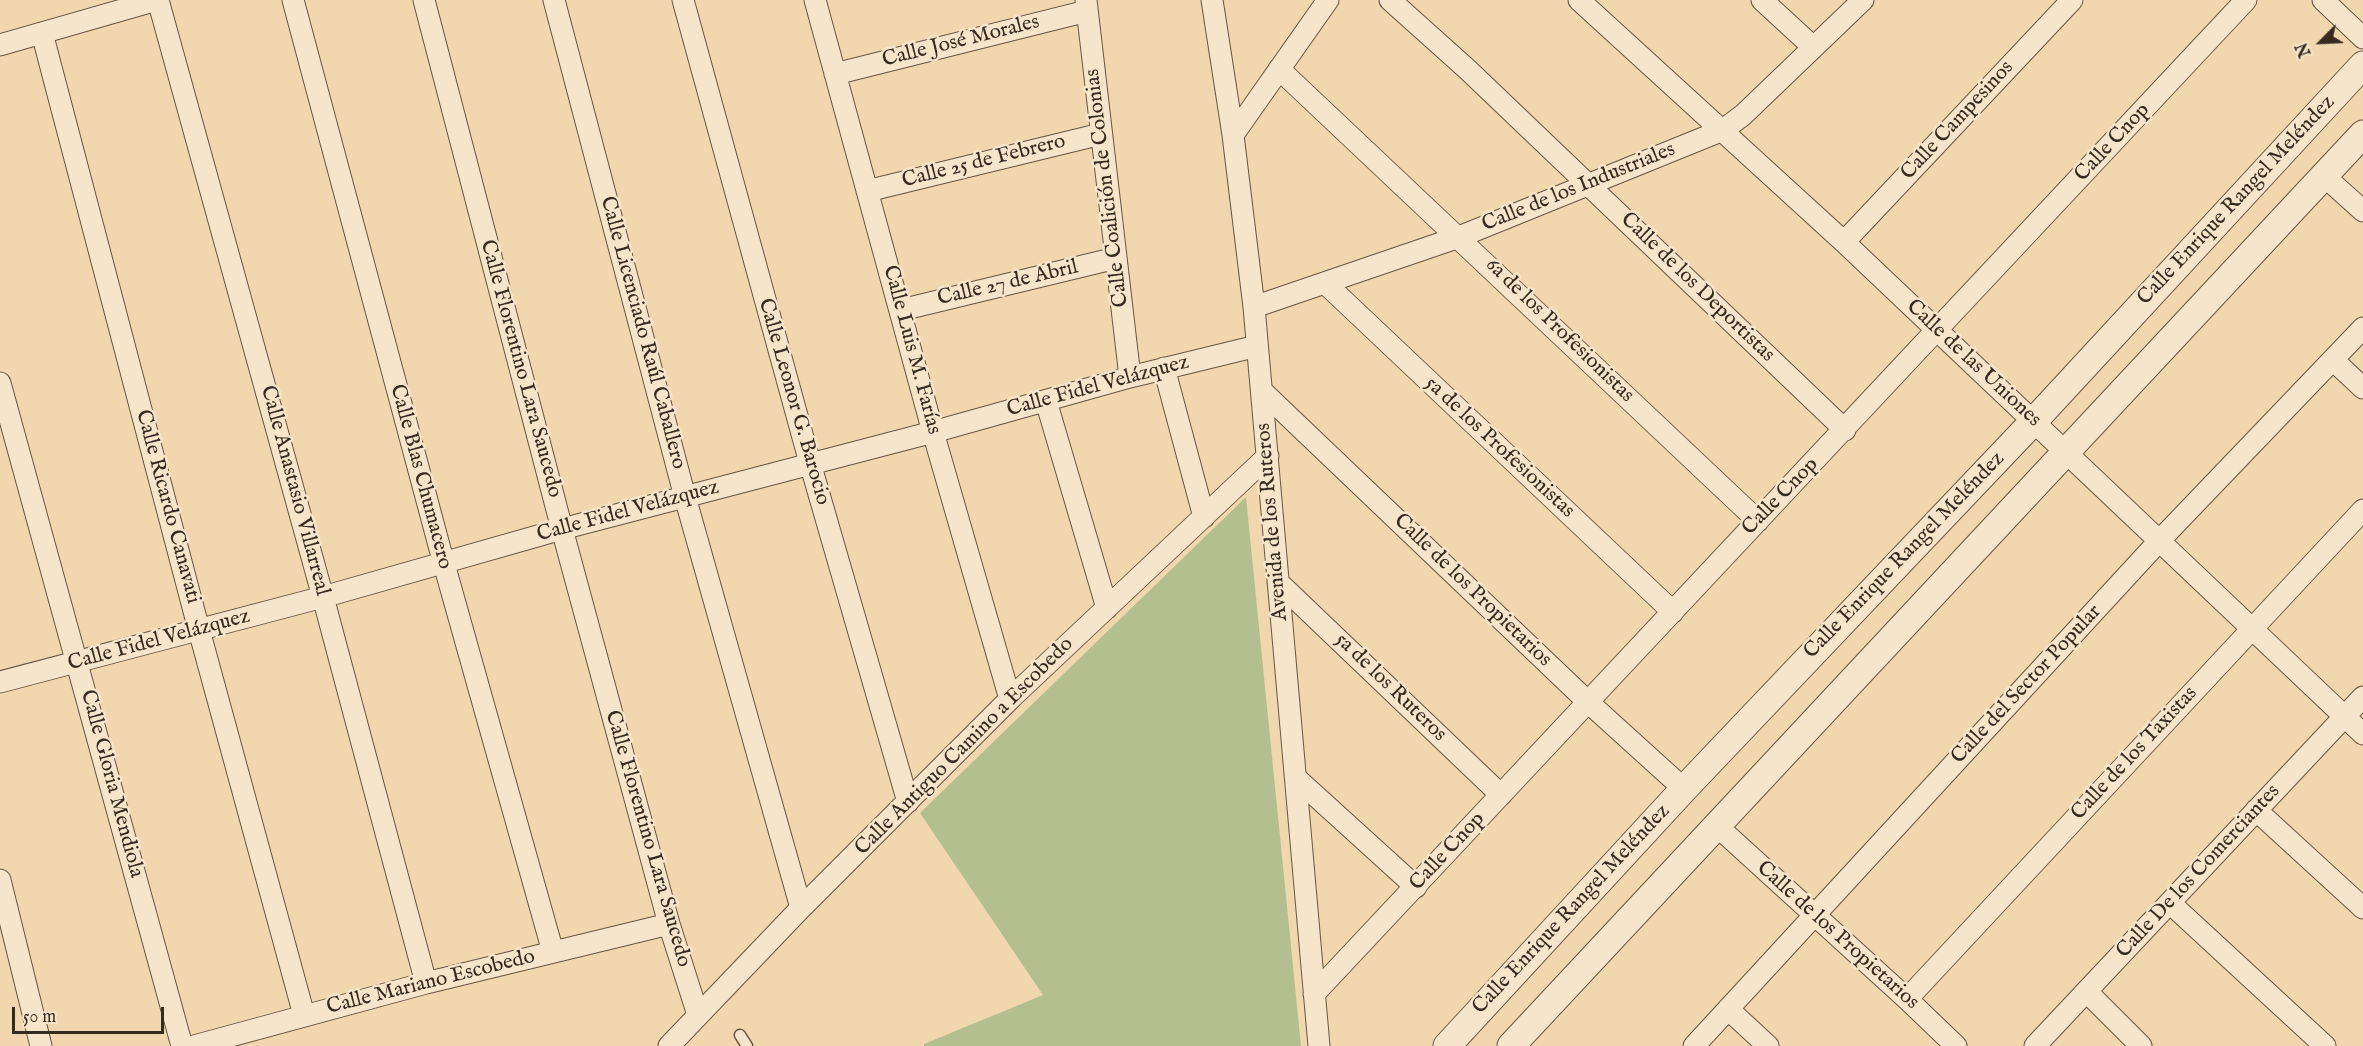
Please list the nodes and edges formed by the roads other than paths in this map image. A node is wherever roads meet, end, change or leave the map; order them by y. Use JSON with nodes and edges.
{"nodes":[{"id":1,"x":158,"y":0,"type":"edge"},
{"id":2,"x":293,"y":0,"type":"edge"},
{"id":3,"x":424,"y":0,"type":"edge"},
{"id":4,"x":554,"y":0,"type":"edge"},
{"id":5,"x":683,"y":0,"type":"edge"},
{"id":6,"x":815,"y":0,"type":"edge"},
{"id":7,"x":1212,"y":0,"type":"edge"},
{"id":8,"x":1328,"y":0,"type":"edge"},
{"id":9,"x":1390,"y":0,"type":"edge"},
{"id":10,"x":1579,"y":0,"type":"edge"},
{"id":11,"x":1762,"y":0,"type":"edge"},
{"id":12,"x":1863,"y":0,"type":"edge"},
{"id":13,"x":2072,"y":0,"type":"edge"},
{"id":14,"x":2246,"y":0,"type":"edge"},
{"id":15,"x":2323,"y":0,"type":"edge"},
{"id":16,"x":1086,"y":6,"type":"edge"},
{"id":17,"x":42,"y":33,"type":"junction"},
{"id":18,"x":2363,"y":38,"type":"edge"},
{"id":19,"x":0,"y":45,"type":"edge"},
{"id":20,"x":1813,"y":47,"type":"junction"},
{"id":21,"x":2363,"y":65,"type":"edge"},
{"id":22,"x":1280,"y":69,"type":"junction"},
{"id":23,"x":835,"y":74,"type":"junction"},
{"id":24,"x":1723,"y":130,"type":"junction"},
{"id":25,"x":1101,"y":134,"type":"junction"},
{"id":26,"x":2363,"y":134,"type":"edge"},
{"id":27,"x":1233,"y":135,"type":"junction"},
{"id":28,"x":2324,"y":175,"type":"junction"},
{"id":29,"x":1589,"y":185,"type":"junction"},
{"id":30,"x":867,"y":191,"type":"junction"},
{"id":31,"x":2363,"y":211,"type":"edge"},
{"id":32,"x":1459,"y":237,"type":"junction"},
{"id":33,"x":1844,"y":242,"type":"junction"},
{"id":34,"x":1116,"y":258,"type":"junction"},
{"id":35,"x":1325,"y":283,"type":"junction"},
{"id":36,"x":1254,"y":307,"type":"junction"},
{"id":37,"x":901,"y":310,"type":"junction"},
{"id":38,"x":2363,"y":328,"type":"edge"},
{"id":39,"x":1938,"y":331,"type":"junction"},
{"id":40,"x":1257,"y":346,"type":"junction"},
{"id":41,"x":2333,"y":360,"type":"junction"},
{"id":42,"x":1164,"y":368,"type":"junction"},
{"id":43,"x":1130,"y":377,"type":"junction"},
{"id":44,"x":0,"y":383,"type":"edge"},
{"id":45,"x":2363,"y":388,"type":"edge"},
{"id":46,"x":1262,"y":391,"type":"junction"},
{"id":47,"x":1046,"y":401,"type":"junction"},
{"id":48,"x":2033,"y":422,"type":"junction"},
{"id":49,"x":1845,"y":430,"type":"junction"},
{"id":50,"x":933,"y":432,"type":"junction"},
{"id":51,"x":2067,"y":452,"type":"junction"},
{"id":52,"x":1268,"y":456,"type":"junction"},
{"id":53,"x":810,"y":463,"type":"junction"},
{"id":54,"x":685,"y":497,"type":"junction"},
{"id":55,"x":2363,"y":510,"type":"edge"},
{"id":56,"x":1204,"y":517,"type":"junction"},
{"id":57,"x":1758,"y":521,"type":"junction"},
{"id":58,"x":562,"y":529,"type":"junction"},
{"id":59,"x":2160,"y":540,"type":"junction"},
{"id":60,"x":444,"y":564,"type":"junction"},
{"id":61,"x":1278,"y":582,"type":"junction"},
{"id":62,"x":323,"y":597,"type":"junction"},
{"id":63,"x":1107,"y":608,"type":"junction"},
{"id":64,"x":1673,"y":612,"type":"junction"},
{"id":65,"x":2252,"y":628,"type":"junction"},
{"id":66,"x":199,"y":630,"type":"junction"},
{"id":67,"x":78,"y":663,"type":"junction"},
{"id":68,"x":0,"y":682,"type":"edge"},
{"id":69,"x":2363,"y":697,"type":"edge"},
{"id":70,"x":1010,"y":699,"type":"junction"},
{"id":71,"x":1588,"y":702,"type":"junction"},
{"id":72,"x":2344,"y":717,"type":"junction"},
{"id":73,"x":2363,"y":734,"type":"edge"},
{"id":74,"x":1296,"y":778,"type":"junction"},
{"id":75,"x":1684,"y":789,"type":"junction"},
{"id":76,"x":1501,"y":795,"type":"junction"},
{"id":77,"x":908,"y":802,"type":"junction"},
{"id":78,"x":2256,"y":810,"type":"junction"},
{"id":79,"x":1717,"y":826,"type":"junction"},
{"id":80,"x":0,"y":880,"type":"edge"},
{"id":81,"x":1416,"y":887,"type":"junction"},
{"id":82,"x":2170,"y":903,"type":"junction"},
{"id":83,"x":801,"y":908,"type":"junction"},
{"id":84,"x":2363,"y":908,"type":"edge"},
{"id":85,"x":1814,"y":915,"type":"junction"},
{"id":86,"x":669,"y":924,"type":"junction"},
{"id":87,"x":553,"y":952,"type":"junction"},
{"id":88,"x":426,"y":983,"type":"junction"},
{"id":89,"x":2087,"y":992,"type":"junction"},
{"id":90,"x":1314,"y":994,"type":"junction"},
{"id":91,"x":1907,"y":999,"type":"junction"},
{"id":92,"x":1728,"y":1009,"type":"junction"},
{"id":93,"x":698,"y":1015,"type":"junction"},
{"id":94,"x":304,"y":1016,"type":"junction"},
{"id":95,"x":740,"y":1035,"type":"dead end"},
{"id":96,"x":40,"y":1046,"type":"edge"},
{"id":97,"x":182,"y":1046,"type":"edge"},
{"id":98,"x":194,"y":1046,"type":"edge"},
{"id":99,"x":669,"y":1046,"type":"edge"},
{"id":100,"x":747,"y":1046,"type":"edge"},
{"id":101,"x":1320,"y":1046,"type":"edge"},
{"id":102,"x":1447,"y":1046,"type":"edge"},
{"id":103,"x":1511,"y":1046,"type":"edge"},
{"id":104,"x":1694,"y":1046,"type":"edge"},
{"id":105,"x":1768,"y":1046,"type":"edge"},
{"id":106,"x":1956,"y":1046,"type":"edge"},
{"id":107,"x":2035,"y":1046,"type":"edge"},
{"id":108,"x":2141,"y":1046,"type":"edge"},
{"id":109,"x":2325,"y":1046,"type":"edge"}],
"edges":[{"from":1,"to":17,"type":"street"},
{"from":1,"to":62,"type":"street","name":"Calle Anastasio Villarreal"},
{"from":2,"to":60,"type":"street","name":"Calle Blas Chumacero"},
{"from":3,"to":58,"type":"street","name":"Calle Florentino Lara Saucedo"},
{"from":4,"to":54,"type":"street","name":"Calle Licenciado Raúl Caballero"},
{"from":5,"to":53,"type":"street","name":"Calle Leonor G. Barocio"},
{"from":6,"to":23,"type":"street","name":"Calle Luis M. Farías"},
{"from":7,"to":27,"type":"street","name":"Avenida de los Ruteros"},
{"from":8,"to":22,"type":"street"},
{"from":9,"to":29,"type":"street","name":"Calle de los Deportistas"},
{"from":10,"to":24,"type":"street","name":"Calle de las Uniones"},
{"from":11,"to":20,"type":"street"},
{"from":12,"to":20,"type":"street","name":"Calle de los Industriales"},
{"from":13,"to":33,"type":"street","name":"Calle Campesinos"},
{"from":14,"to":39,"type":"street","name":"Calle Cnop"},
{"from":15,"to":18,"type":"street"},
{"from":16,"to":23,"type":"street","name":"Calle José Morales"},
{"from":16,"to":25,"type":"street","name":"Calle Coalición de Colonias"},
{"from":17,"to":19,"type":"street"},
{"from":17,"to":66,"type":"street","name":"Calle Ricardo Canavati"},
{"from":20,"to":24,"type":"street","name":"Calle de los Industriales"},
{"from":21,"to":48,"type":"street","name":"Calle Enrique Rangel Meléndez"},
{"from":22,"to":27,"type":"street"},
{"from":22,"to":32,"type":"street","name":"6a de los Profesionistas"},
{"from":23,"to":30,"type":"street","name":"Calle Luis M. Farías"},
{"from":24,"to":29,"type":"street","name":"Calle de los Industriales"},
{"from":24,"to":33,"type":"street","name":"Calle de las Uniones"},
{"from":25,"to":30,"type":"street","name":"Calle 25 de Febrero"},
{"from":25,"to":34,"type":"street","name":"Calle Coalición de Colonias"},
{"from":26,"to":28,"type":"street"},
{"from":27,"to":36,"type":"street","name":"Avenida de los Ruteros"},
{"from":28,"to":31,"type":"street"},
{"from":28,"to":51,"type":"street"},
{"from":29,"to":32,"type":"street","name":"Calle de los Industriales"},
{"from":29,"to":49,"type":"street","name":"Calle de los Deportistas"},
{"from":30,"to":37,"type":"street","name":"Calle Luis M. Farías"},
{"from":32,"to":35,"type":"street","name":"Calle de los Industriales"},
{"from":32,"to":57,"type":"street","name":"6a de los Profesionistas"},
{"from":33,"to":39,"type":"street","name":"Calle de las Uniones"},
{"from":34,"to":37,"type":"street","name":"Calle 27 de Abril"},
{"from":34,"to":43,"type":"street","name":"Calle Coalición de Colonias"},
{"from":35,"to":36,"type":"street","name":"Calle de los Industriales"},
{"from":35,"to":64,"type":"street","name":"5a de los Profesionistas"},
{"from":36,"to":40,"type":"street","name":"Avenida de los Ruteros"},
{"from":37,"to":50,"type":"street","name":"Calle Luis M. Farías"},
{"from":38,"to":41,"type":"street","name":"Calle del Sector Popular"},
{"from":39,"to":48,"type":"street","name":"Calle de las Uniones"},
{"from":39,"to":49,"type":"street","name":"Calle Cnop"},
{"from":40,"to":42,"type":"street","name":"Calle Fidel Velázquez"},
{"from":40,"to":46,"type":"street","name":"Avenida de los Ruteros"},
{"from":41,"to":45,"type":"street"},
{"from":41,"to":59,"type":"street","name":"Calle del Sector Popular"},
{"from":42,"to":43,"type":"street","name":"Calle Fidel Velázquez"},
{"from":42,"to":56,"type":"street"},
{"from":43,"to":47,"type":"street","name":"Calle Fidel Velázquez"},
{"from":44,"to":67,"type":"street","name":"Calle Gloria Mendiola"},
{"from":46,"to":52,"type":"street","name":"Avenida de los Ruteros"},
{"from":46,"to":71,"type":"street","name":"Calle de los Propietarios"},
{"from":47,"to":50,"type":"street","name":"Calle Fidel Velázquez"},
{"from":47,"to":63,"type":"street"},
{"from":48,"to":51,"type":"street","name":"Calle de las Uniones"},
{"from":48,"to":75,"type":"street","name":"Calle Enrique Rangel Meléndez"},
{"from":49,"to":57,"type":"street","name":"Calle Cnop"},
{"from":50,"to":53,"type":"street","name":"Calle Fidel Velázquez"},
{"from":50,"to":70,"type":"street","name":"Calle Luis M. Farías"},
{"from":51,"to":59,"type":"street","name":"Calle de las Uniones"},
{"from":51,"to":79,"type":"street"},
{"from":52,"to":56,"type":"street","name":"Calle Antiguo Camino a Escobedo"},
{"from":52,"to":61,"type":"street","name":"Avenida de los Ruteros"},
{"from":53,"to":54,"type":"street","name":"Calle Fidel Velázquez"},
{"from":53,"to":77,"type":"street","name":"Calle Leonor G. Barocio"},
{"from":54,"to":58,"type":"street","name":"Calle Fidel Velázquez"},
{"from":54,"to":83,"type":"street","name":"Calle Licenciado Raúl Caballero"},
{"from":55,"to":65,"type":"street","name":"Calle de los Taxistas"},
{"from":56,"to":63,"type":"street","name":"Calle Antiguo Camino a Escobedo"},
{"from":57,"to":64,"type":"street","name":"Calle Cnop"},
{"from":58,"to":60,"type":"street","name":"Calle Fidel Velázquez"},
{"from":58,"to":86,"type":"street","name":"Calle Florentino Lara Saucedo"},
{"from":59,"to":65,"type":"street","name":"Calle de las Uniones"},
{"from":59,"to":85,"type":"street","name":"Calle del Sector Popular"},
{"from":60,"to":62,"type":"street","name":"Calle Fidel Velázquez"},
{"from":60,"to":87,"type":"street","name":"Calle Blas Chumacero"},
{"from":61,"to":74,"type":"street","name":"Avenida de los Ruteros"},
{"from":61,"to":76,"type":"street","name":"5a de los Ruteros"},
{"from":62,"to":66,"type":"street","name":"Calle Fidel Velázquez"},
{"from":62,"to":88,"type":"street","name":"Calle Anastasio Villarreal"},
{"from":63,"to":70,"type":"street","name":"Calle Antiguo Camino a Escobedo"},
{"from":64,"to":71,"type":"street","name":"Calle Cnop"},
{"from":65,"to":72,"type":"street","name":"Calle de las Uniones"},
{"from":65,"to":91,"type":"street","name":"Calle de los Taxistas"},
{"from":66,"to":67,"type":"street","name":"Calle Fidel Velázquez"},
{"from":66,"to":94,"type":"street","name":"Calle Ricardo Canavati"},
{"from":67,"to":68,"type":"street","name":"Calle Fidel Velázquez"},
{"from":67,"to":97,"type":"street","name":"Calle Gloria Mendiola"},
{"from":69,"to":72,"type":"street","name":"Calle De los Comerciantes"},
{"from":70,"to":77,"type":"street","name":"Calle Antiguo Camino a Escobedo"},
{"from":71,"to":75,"type":"street","name":"Calle de los Propietarios"},
{"from":71,"to":76,"type":"street","name":"Calle Cnop"},
{"from":72,"to":73,"type":"street","name":"Calle de las Uniones"},
{"from":72,"to":78,"type":"street","name":"Calle De los Comerciantes"},
{"from":74,"to":81,"type":"street"},
{"from":74,"to":90,"type":"street","name":"Avenida de los Ruteros"},
{"from":75,"to":102,"type":"street","name":"Calle Enrique Rangel Meléndez"},
{"from":76,"to":81,"type":"street","name":"Calle Cnop"},
{"from":77,"to":83,"type":"street","name":"Calle Antiguo Camino a Escobedo"},
{"from":78,"to":82,"type":"street","name":"Calle De los Comerciantes"},
{"from":78,"to":84,"type":"street"},
{"from":79,"to":85,"type":"street","name":"Calle de los Propietarios"},
{"from":79,"to":103,"type":"street"},
{"from":80,"to":96,"type":"street"},
{"from":81,"to":90,"type":"street","name":"Calle Cnop"},
{"from":82,"to":89,"type":"street","name":"Calle De los Comerciantes"},
{"from":82,"to":109,"type":"street"},
{"from":83,"to":93,"type":"street","name":"Calle Antiguo Camino a Escobedo"},
{"from":85,"to":91,"type":"street","name":"Calle de los Propietarios"},
{"from":85,"to":92,"type":"street","name":"Calle del Sector Popular"},
{"from":86,"to":87,"type":"street","name":"Calle Mariano Escobedo"},
{"from":86,"to":93,"type":"street","name":"Calle Florentino Lara Saucedo"},
{"from":87,"to":88,"type":"street","name":"Calle Mariano Escobedo"},
{"from":88,"to":94,"type":"street","name":"Calle Mariano Escobedo"},
{"from":89,"to":107,"type":"street","name":"Calle De los Comerciantes"},
{"from":89,"to":108,"type":"street"},
{"from":90,"to":101,"type":"street","name":"Avenida de los Ruteros"},
{"from":91,"to":106,"type":"street","name":"Calle de los Propietarios"},
{"from":92,"to":104,"type":"street","name":"Calle del Sector Popular"},
{"from":92,"to":105,"type":"street"},
{"from":93,"to":99,"type":"street","name":"Calle Antiguo Camino a Escobedo"},
{"from":94,"to":98,"type":"street","name":"Calle Mariano Escobedo"},
{"from":95,"to":100,"type":"lane"}]}
